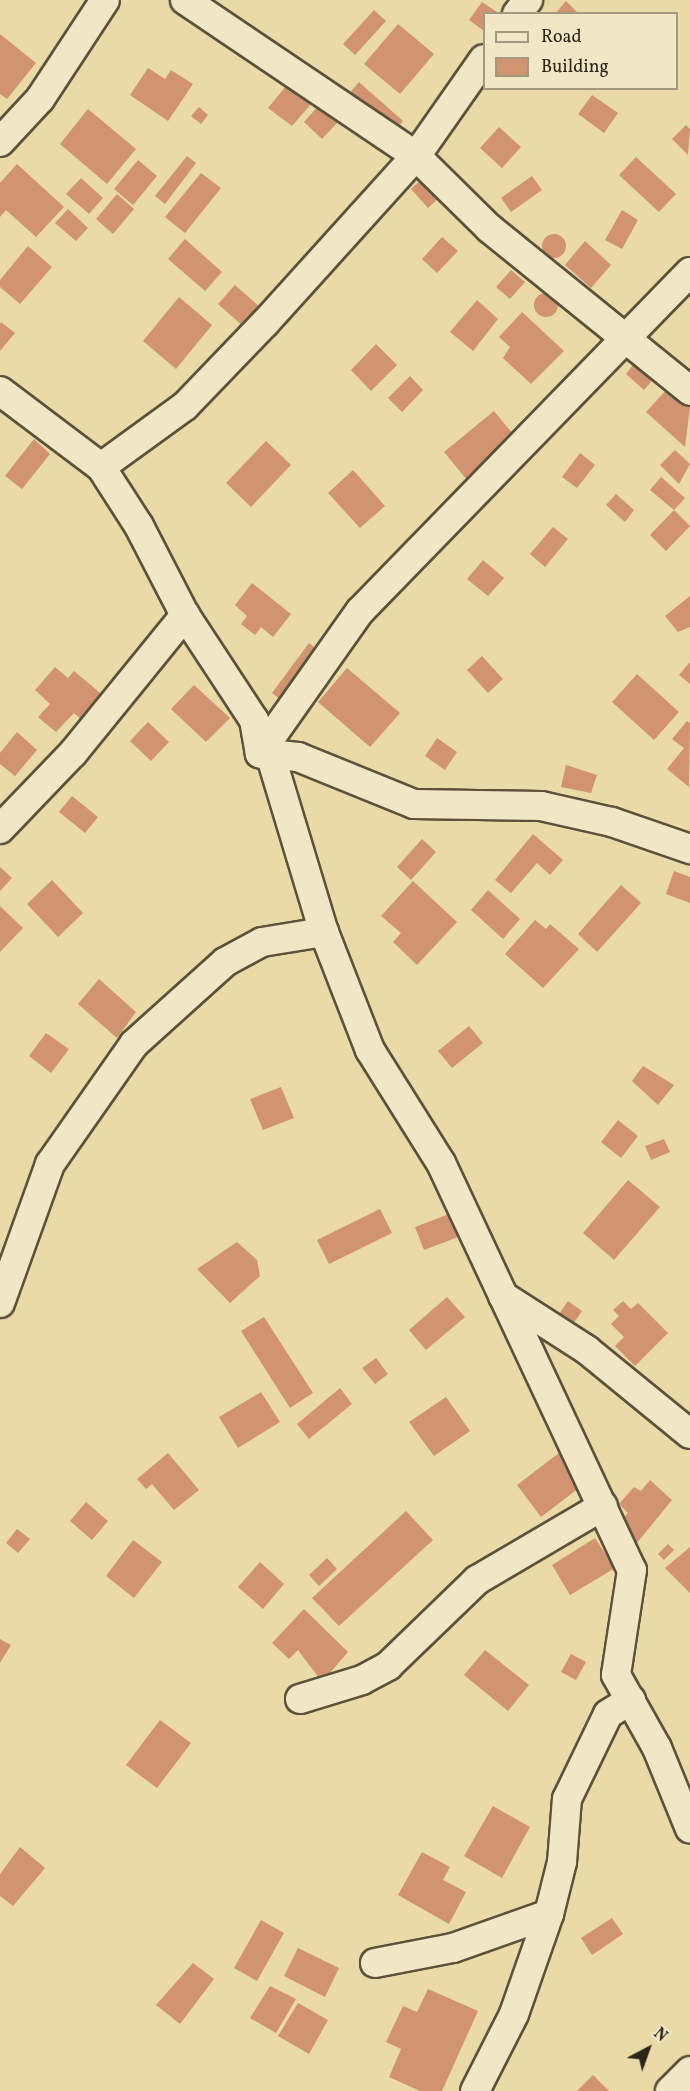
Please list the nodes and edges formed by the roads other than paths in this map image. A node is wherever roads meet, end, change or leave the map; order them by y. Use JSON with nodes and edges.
{"nodes":[{"id":1,"x":105,"y":0,"type":"edge"},
{"id":2,"x":185,"y":0,"type":"edge"},
{"id":3,"x":528,"y":0,"type":"edge"},
{"id":4,"x":519,"y":12,"type":"edge"},
{"id":5,"x":483,"y":60,"type":"edge"},
{"id":6,"x":0,"y":142,"type":"edge"},
{"id":7,"x":416,"y":156,"type":"junction"},
{"id":8,"x":690,"y":272,"type":"edge"},
{"id":9,"x":626,"y":342,"type":"junction"},
{"id":10,"x":0,"y":391,"type":"edge"},
{"id":11,"x":690,"y":391,"type":"edge"},
{"id":12,"x":101,"y":467,"type":"junction"},
{"id":13,"x":185,"y":615,"type":"junction"},
{"id":14,"x":260,"y":753,"type":"junction"},
{"id":15,"x":0,"y":828,"type":"edge"},
{"id":16,"x":690,"y":849,"type":"edge"},
{"id":17,"x":324,"y":932,"type":"junction"},
{"id":18,"x":503,"y":1296,"type":"junction"},
{"id":19,"x":0,"y":1304,"type":"edge"},
{"id":20,"x":690,"y":1434,"type":"edge"},
{"id":21,"x":603,"y":1506,"type":"junction"},
{"id":22,"x":300,"y":1699,"type":"dead end"},
{"id":23,"x":631,"y":1700,"type":"junction"},
{"id":24,"x":690,"y":1830,"type":"edge"},
{"id":25,"x":549,"y":1914,"type":"junction"},
{"id":26,"x":375,"y":1963,"type":"dead end"},
{"id":27,"x":690,"y":2071,"type":"edge"},
{"id":28,"x":475,"y":2091,"type":"edge"},
{"id":29,"x":670,"y":2091,"type":"edge"}],
"edges":[{"from":1,"to":6,"type":"street"},
{"from":2,"to":7,"type":"street"},
{"from":3,"to":4,"type":"street"},
{"from":5,"to":7,"type":"street"},
{"from":7,"to":9,"type":"street"},
{"from":7,"to":12,"type":"street"},
{"from":8,"to":9,"type":"street"},
{"from":9,"to":11,"type":"street"},
{"from":9,"to":14,"type":"street"},
{"from":10,"to":12,"type":"street"},
{"from":12,"to":13,"type":"street"},
{"from":13,"to":14,"type":"street"},
{"from":13,"to":15,"type":"street"},
{"from":14,"to":16,"type":"street"},
{"from":14,"to":17,"type":"street"},
{"from":17,"to":18,"type":"street"},
{"from":17,"to":19,"type":"street"},
{"from":18,"to":20,"type":"street"},
{"from":18,"to":21,"type":"street"},
{"from":21,"to":22,"type":"street"},
{"from":21,"to":23,"type":"street"},
{"from":23,"to":24,"type":"street"},
{"from":23,"to":25,"type":"street"},
{"from":25,"to":26,"type":"street"},
{"from":25,"to":28,"type":"street"},
{"from":27,"to":29,"type":"street"}]}
